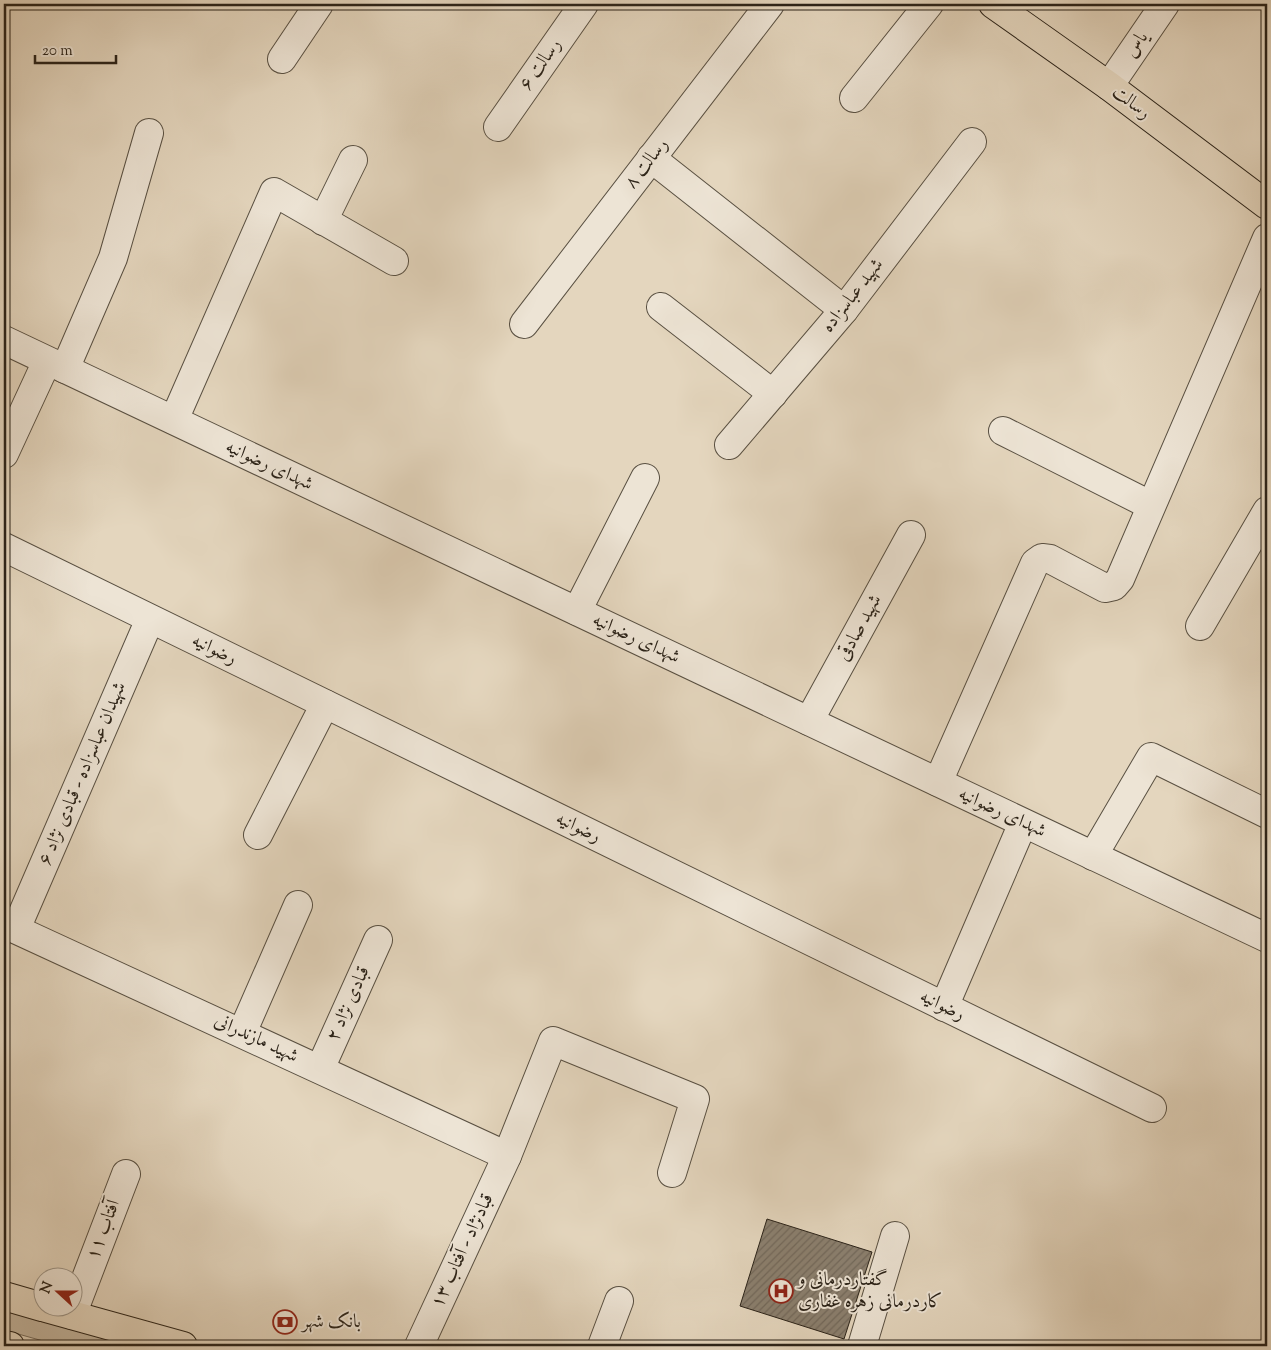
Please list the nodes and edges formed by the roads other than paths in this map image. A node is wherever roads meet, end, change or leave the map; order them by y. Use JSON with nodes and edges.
{"nodes":[{"id":1,"x":319,"y":4,"type":"edge"},
{"id":2,"x":584,"y":4,"type":"edge"},
{"id":3,"x":770,"y":4,"type":"edge"},
{"id":4,"x":929,"y":4,"type":"edge"},
{"id":5,"x":993,"y":4,"type":"edge"},
{"id":6,"x":1165,"y":4,"type":"edge"},
{"id":7,"x":282,"y":59,"type":"dead end"},
{"id":8,"x":1109,"y":86,"type":"junction"},
{"id":9,"x":854,"y":98,"type":"dead end"},
{"id":10,"x":498,"y":127,"type":"dead end"},
{"id":11,"x":149,"y":133,"type":"dead end"},
{"id":12,"x":972,"y":142,"type":"dead end"},
{"id":13,"x":652,"y":158,"type":"junction"},
{"id":14,"x":353,"y":160,"type":"dead end"},
{"id":15,"x":1267,"y":205,"type":"edge"},
{"id":16,"x":324,"y":220,"type":"junction"},
{"id":17,"x":1267,"y":238,"type":"edge"},
{"id":18,"x":394,"y":261,"type":"dead end"},
{"id":19,"x":661,"y":307,"type":"dead end"},
{"id":20,"x":844,"y":310,"type":"junction"},
{"id":21,"x":524,"y":324,"type":"dead end"},
{"id":22,"x":4,"y":340,"type":"edge"},
{"id":23,"x":56,"y":365,"type":"junction"},
{"id":24,"x":773,"y":394,"type":"junction"},
{"id":25,"x":174,"y":420,"type":"junction"},
{"id":26,"x":1003,"y":431,"type":"dead end"},
{"id":27,"x":729,"y":445,"type":"dead end"},
{"id":28,"x":4,"y":454,"type":"edge"},
{"id":29,"x":645,"y":478,"type":"dead end"},
{"id":30,"x":1150,"y":505,"type":"junction"},
{"id":31,"x":1267,"y":511,"type":"edge"},
{"id":32,"x":911,"y":535,"type":"dead end"},
{"id":33,"x":4,"y":547,"type":"edge"},
{"id":34,"x":577,"y":611,"type":"junction"},
{"id":35,"x":150,"y":619,"type":"junction"},
{"id":36,"x":1200,"y":626,"type":"dead end"},
{"id":37,"x":325,"y":704,"type":"junction"},
{"id":38,"x":809,"y":721,"type":"junction"},
{"id":39,"x":938,"y":782,"type":"junction"},
{"id":40,"x":1267,"y":814,"type":"edge"},
{"id":41,"x":1023,"y":823,"type":"junction"},
{"id":42,"x":258,"y":835,"type":"dead end"},
{"id":43,"x":1093,"y":856,"type":"junction"},
{"id":44,"x":298,"y":905,"type":"dead end"},
{"id":45,"x":10,"y":927,"type":"edge"},
{"id":46,"x":1267,"y":938,"type":"edge"},
{"id":47,"x":378,"y":940,"type":"dead end"},
{"id":48,"x":944,"y":1007,"type":"junction"},
{"id":49,"x":242,"y":1033,"type":"junction"},
{"id":50,"x":320,"y":1068,"type":"junction"},
{"id":51,"x":1152,"y":1108,"type":"dead end"},
{"id":52,"x":507,"y":1156,"type":"junction"},
{"id":53,"x":672,"y":1173,"type":"dead end"},
{"id":54,"x":126,"y":1174,"type":"dead end"},
{"id":55,"x":895,"y":1236,"type":"dead end"},
{"id":56,"x":82,"y":1289,"type":"edge"},
{"id":57,"x":4,"y":1296,"type":"edge"},
{"id":58,"x":619,"y":1300,"type":"dead end"},
{"id":59,"x":32,"y":1304,"type":"edge"},
{"id":60,"x":82,"y":1318,"type":"edge"},
{"id":61,"x":4,"y":1345,"type":"edge"},
{"id":62,"x":10,"y":1346,"type":"edge"},
{"id":63,"x":184,"y":1346,"type":"edge"},
{"id":64,"x":419,"y":1346,"type":"edge"},
{"id":65,"x":602,"y":1346,"type":"edge"},
{"id":66,"x":862,"y":1346,"type":"edge"}],
"edges":[{"from":1,"to":7,"type":"street"},
{"from":2,"to":10,"type":"street","name":"رسالت ۶"},
{"from":3,"to":13,"type":"street","name":"رسالت ۸"},
{"from":4,"to":9,"type":"street"},
{"from":5,"to":8,"type":"main road","name":"رسالت"},
{"from":6,"to":8,"type":"street","name":"یاس"},
{"from":8,"to":15,"type":"main road","name":"رسالت"},
{"from":11,"to":23,"type":"street"},
{"from":12,"to":20,"type":"street","name":"شهید عباسزاده"},
{"from":13,"to":20,"type":"street"},
{"from":13,"to":21,"type":"street","name":"رسالت ۸"},
{"from":14,"to":16,"type":"street"},
{"from":16,"to":18,"type":"street"},
{"from":16,"to":25,"type":"street"},
{"from":17,"to":30,"type":"street"},
{"from":19,"to":24,"type":"street"},
{"from":20,"to":24,"type":"street","name":"شهید عباسزاده"},
{"from":22,"to":23,"type":"street","name":"شهدای رضوانیه"},
{"from":23,"to":25,"type":"street","name":"شهدای رضوانیه"},
{"from":23,"to":28,"type":"street"},
{"from":24,"to":27,"type":"street","name":"شهید عباسزاده"},
{"from":25,"to":34,"type":"street","name":"شهدای رضوانیه"},
{"from":26,"to":30,"type":"street"},
{"from":29,"to":34,"type":"street"},
{"from":30,"to":39,"type":"street"},
{"from":31,"to":36,"type":"street"},
{"from":32,"to":38,"type":"street","name":"شهید صادقی"},
{"from":33,"to":35,"type":"street","name":"رضوانیه"},
{"from":34,"to":38,"type":"street","name":"شهدای رضوانیه"},
{"from":35,"to":37,"type":"street","name":"رضوانیه"},
{"from":35,"to":45,"type":"street","name":"شهیدان عباسزاده - قبادی نژاد ۶"},
{"from":37,"to":42,"type":"street"},
{"from":37,"to":48,"type":"street","name":"رضوانیه"},
{"from":38,"to":39,"type":"street","name":"شهدای رضوانیه"},
{"from":39,"to":41,"type":"street","name":"شهدای رضوانیه"},
{"from":40,"to":43,"type":"street"},
{"from":41,"to":43,"type":"street","name":"شهدای رضوانیه"},
{"from":41,"to":48,"type":"street"},
{"from":43,"to":46,"type":"street","name":"شهدای رضوانیه"},
{"from":44,"to":49,"type":"street"},
{"from":45,"to":49,"type":"street","name":"شهید مازندرانی"},
{"from":47,"to":50,"type":"street","name":"قبادی نژاد ۲"},
{"from":48,"to":51,"type":"street","name":"رضوانیه"},
{"from":49,"to":50,"type":"street","name":"شهید مازندرانی"},
{"from":50,"to":52,"type":"street","name":"شهید مازندرانی"},
{"from":52,"to":53,"type":"street","name":"قبادنژاد - آفتاب ۱۳"},
{"from":52,"to":64,"type":"street","name":"قبادنژاد - آفتاب ۱۳"},
{"from":54,"to":56,"type":"street","name":"آفتاب ۱۱"},
{"from":55,"to":66,"type":"street"},
{"from":57,"to":59,"type":"main road"},
{"from":58,"to":65,"type":"street"},
{"from":60,"to":63,"type":"main road"},
{"from":61,"to":62,"type":"main road"}]}
